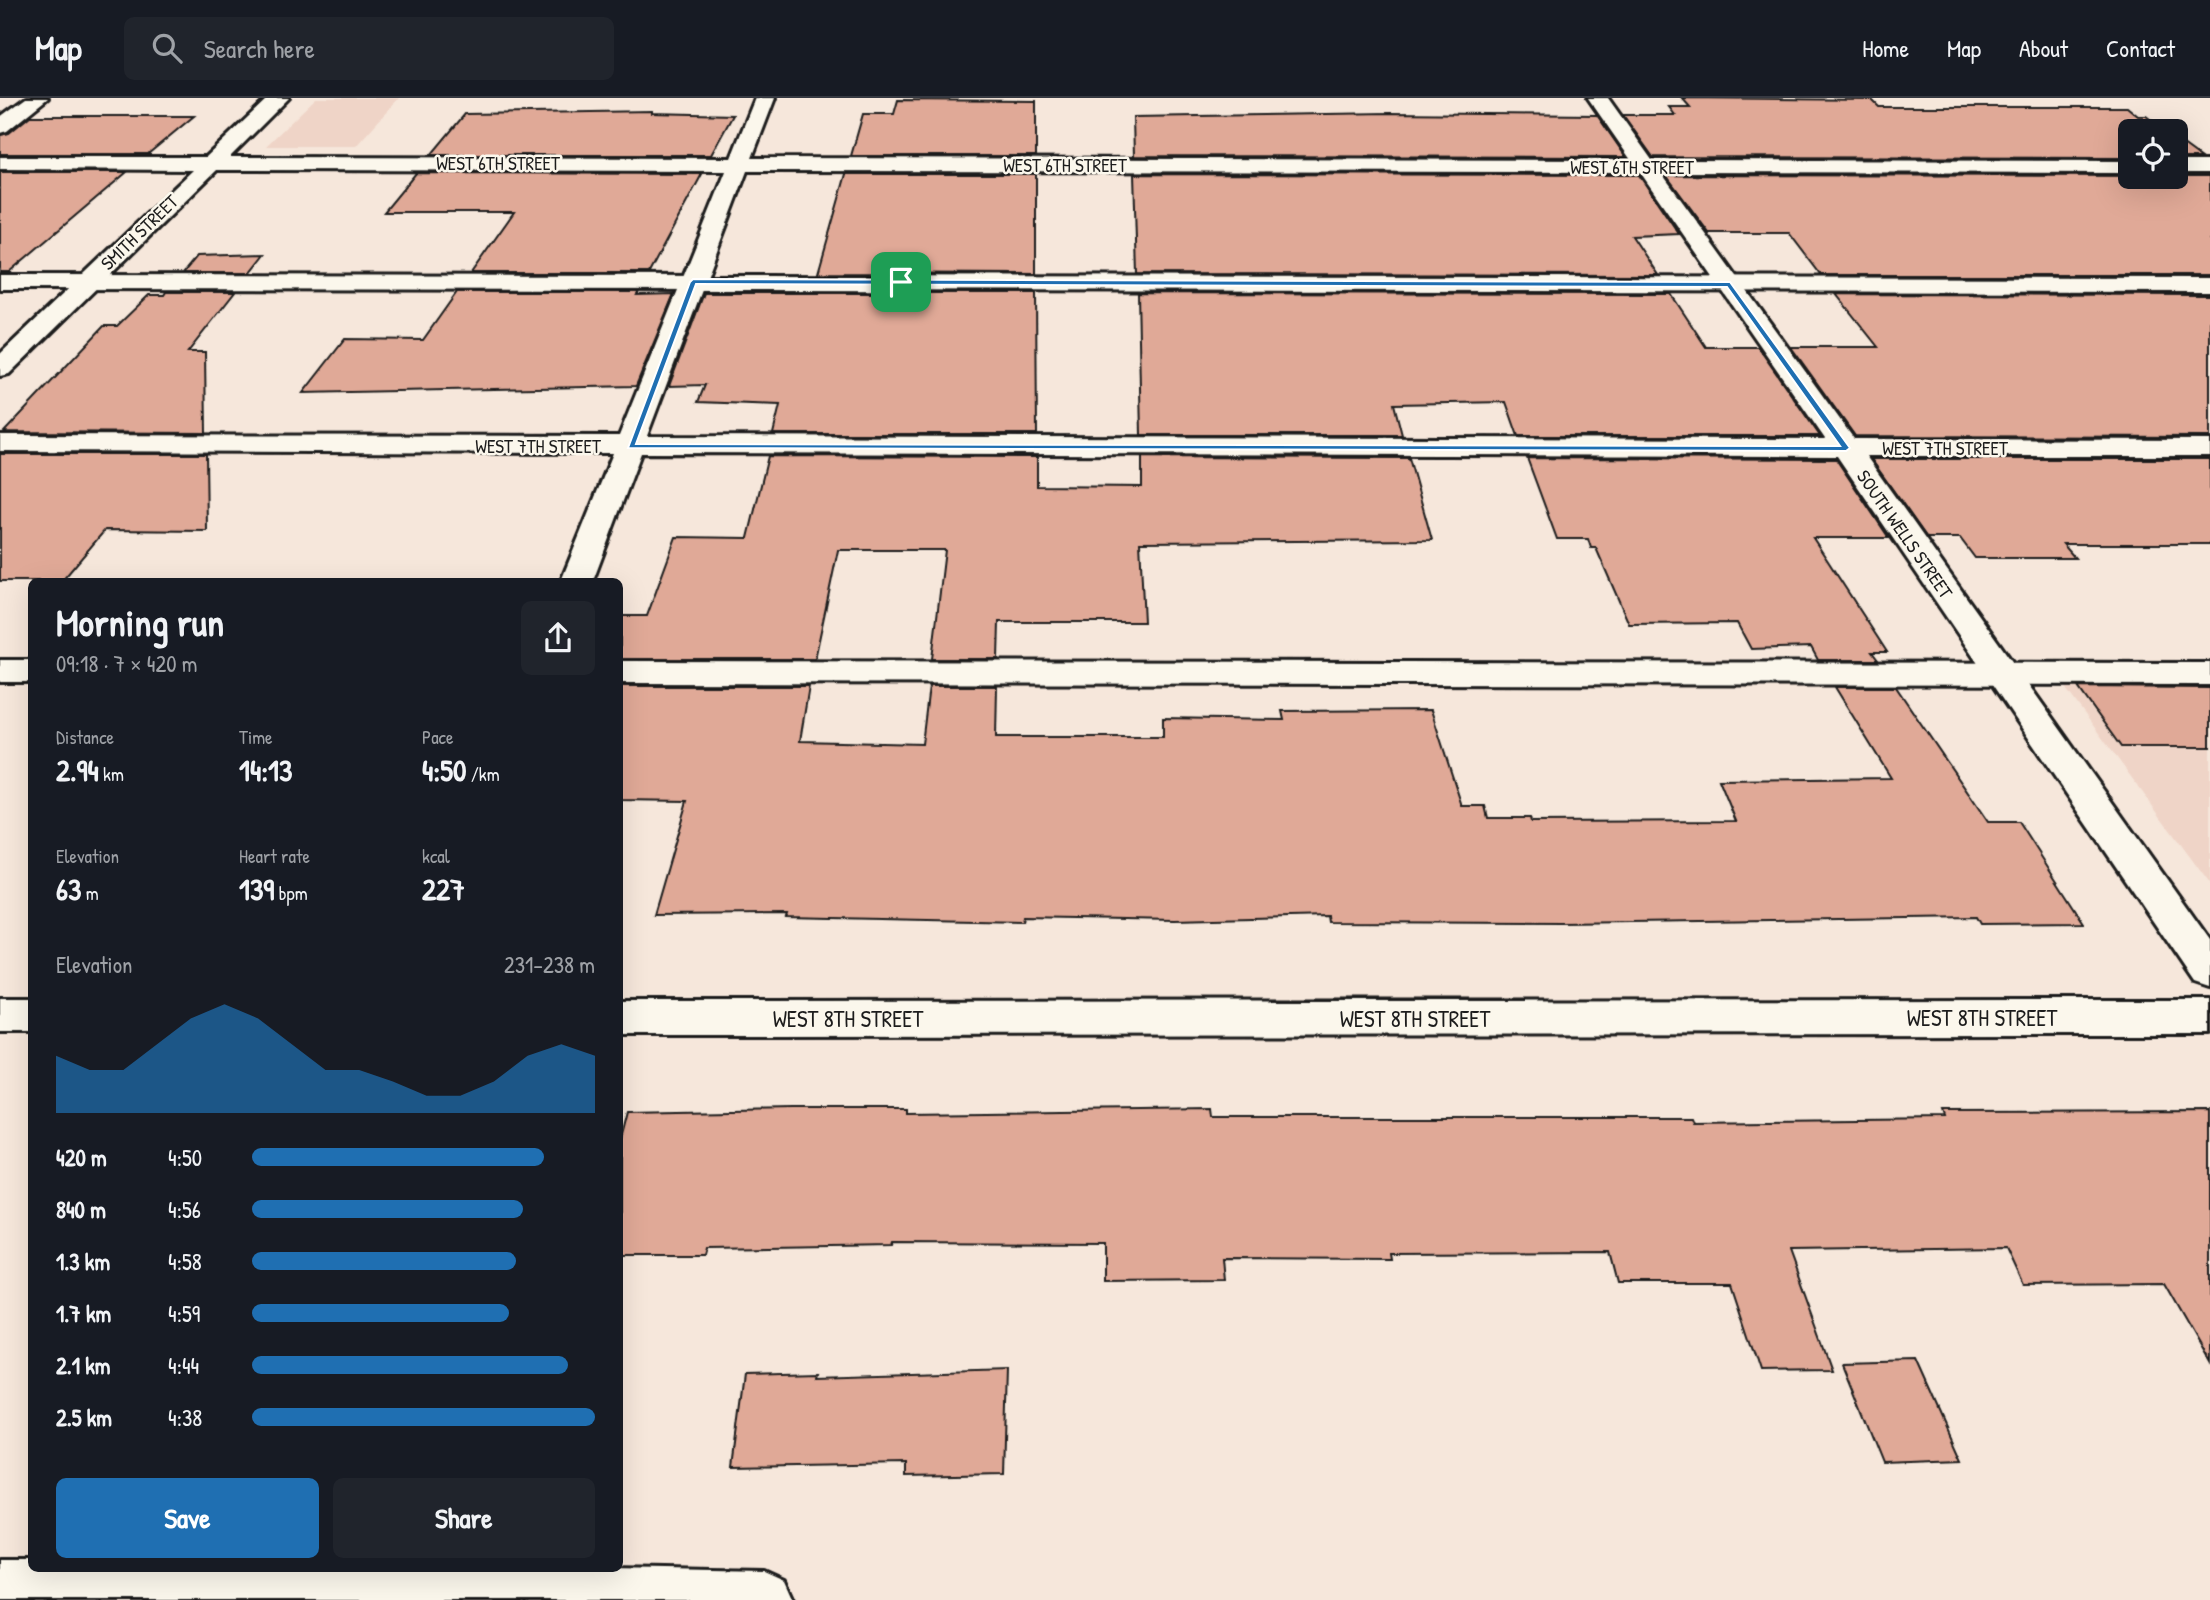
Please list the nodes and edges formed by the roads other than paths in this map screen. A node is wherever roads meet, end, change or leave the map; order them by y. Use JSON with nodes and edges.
{"nodes":[{"id":1,"x":38,"y":98,"type":"edge"},
{"id":2,"x":279,"y":98,"type":"edge"},
{"id":3,"x":765,"y":98,"type":"edge"},
{"id":4,"x":1598,"y":98,"type":"edge"},
{"id":5,"x":0,"y":127,"type":"edge"},
{"id":6,"x":0,"y":163,"type":"edge"},
{"id":7,"x":211,"y":163,"type":"junction"},
{"id":8,"x":739,"y":164,"type":"junction"},
{"id":9,"x":1646,"y":167,"type":"junction"},
{"id":10,"x":2118,"y":167,"type":"edge"},
{"id":11,"x":2188,"y":167,"type":"edge"},
{"id":12,"x":2210,"y":167,"type":"edge"},
{"id":13,"x":89,"y":281,"type":"junction"},
{"id":14,"x":0,"y":282,"type":"edge"},
{"id":15,"x":693,"y":282,"type":"junction"},
{"id":16,"x":1730,"y":285,"type":"junction"},
{"id":17,"x":2210,"y":285,"type":"edge"},
{"id":18,"x":0,"y":368,"type":"edge"},
{"id":19,"x":0,"y":443,"type":"edge"},
{"id":20,"x":631,"y":446,"type":"junction"},
{"id":21,"x":1846,"y":448,"type":"junction"},
{"id":22,"x":2210,"y":448,"type":"edge"},
{"id":23,"x":579,"y":578,"type":"edge"},
{"id":24,"x":0,"y":671,"type":"edge"},
{"id":25,"x":28,"y":671,"type":"edge"},
{"id":26,"x":623,"y":672,"type":"edge"},
{"id":27,"x":2002,"y":674,"type":"junction"},
{"id":28,"x":2210,"y":674,"type":"edge"},
{"id":29,"x":2210,"y":972,"type":"edge"},
{"id":30,"x":0,"y":1015,"type":"edge"},
{"id":31,"x":28,"y":1015,"type":"edge"},
{"id":32,"x":2210,"y":1017,"type":"edge"},
{"id":33,"x":623,"y":1018,"type":"edge"},
{"id":34,"x":190,"y":1585,"type":"edge"},
{"id":35,"x":0,"y":1589,"type":"edge"},
{"id":36,"x":764,"y":1600,"type":"edge"}],
"edges":[{"from":1,"to":5,"type":"street"},
{"from":2,"to":7,"type":"street","name":"SMITH STREET"},
{"from":3,"to":8,"type":"street"},
{"from":4,"to":9,"type":"street","name":"SOUTH WELLS STREET"},
{"from":6,"to":7,"type":"street","name":"WEST 6TH STREET"},
{"from":7,"to":8,"type":"street","name":"WEST 6TH STREET"},
{"from":7,"to":13,"type":"street","name":"SMITH STREET"},
{"from":8,"to":9,"type":"street","name":"WEST 6TH STREET"},
{"from":8,"to":15,"type":"street"},
{"from":9,"to":10,"type":"street","name":"WEST 6TH STREET"},
{"from":9,"to":16,"type":"street","name":"SOUTH WELLS STREET"},
{"from":11,"to":12,"type":"street"},
{"from":13,"to":14,"type":"street"},
{"from":13,"to":15,"type":"street"},
{"from":13,"to":18,"type":"street","name":"SMITH STREET"},
{"from":15,"to":16,"type":"street"},
{"from":15,"to":20,"type":"street"},
{"from":16,"to":17,"type":"street"},
{"from":16,"to":21,"type":"street","name":"SOUTH WELLS STREET"},
{"from":19,"to":20,"type":"street","name":"WEST 7TH STREET"},
{"from":20,"to":21,"type":"street","name":"WEST 7TH STREET"},
{"from":20,"to":23,"type":"street"},
{"from":21,"to":22,"type":"street","name":"WEST 7TH STREET"},
{"from":21,"to":27,"type":"street","name":"SOUTH WELLS STREET"},
{"from":24,"to":25,"type":"street"},
{"from":26,"to":27,"type":"street"},
{"from":27,"to":28,"type":"street"},
{"from":27,"to":29,"type":"street","name":"SOUTH WELLS STREET"},
{"from":30,"to":31,"type":"street"},
{"from":32,"to":33,"type":"street","name":"WEST 8TH STREET"},
{"from":34,"to":35,"type":"street"},
{"from":34,"to":36,"type":"street"}]}
